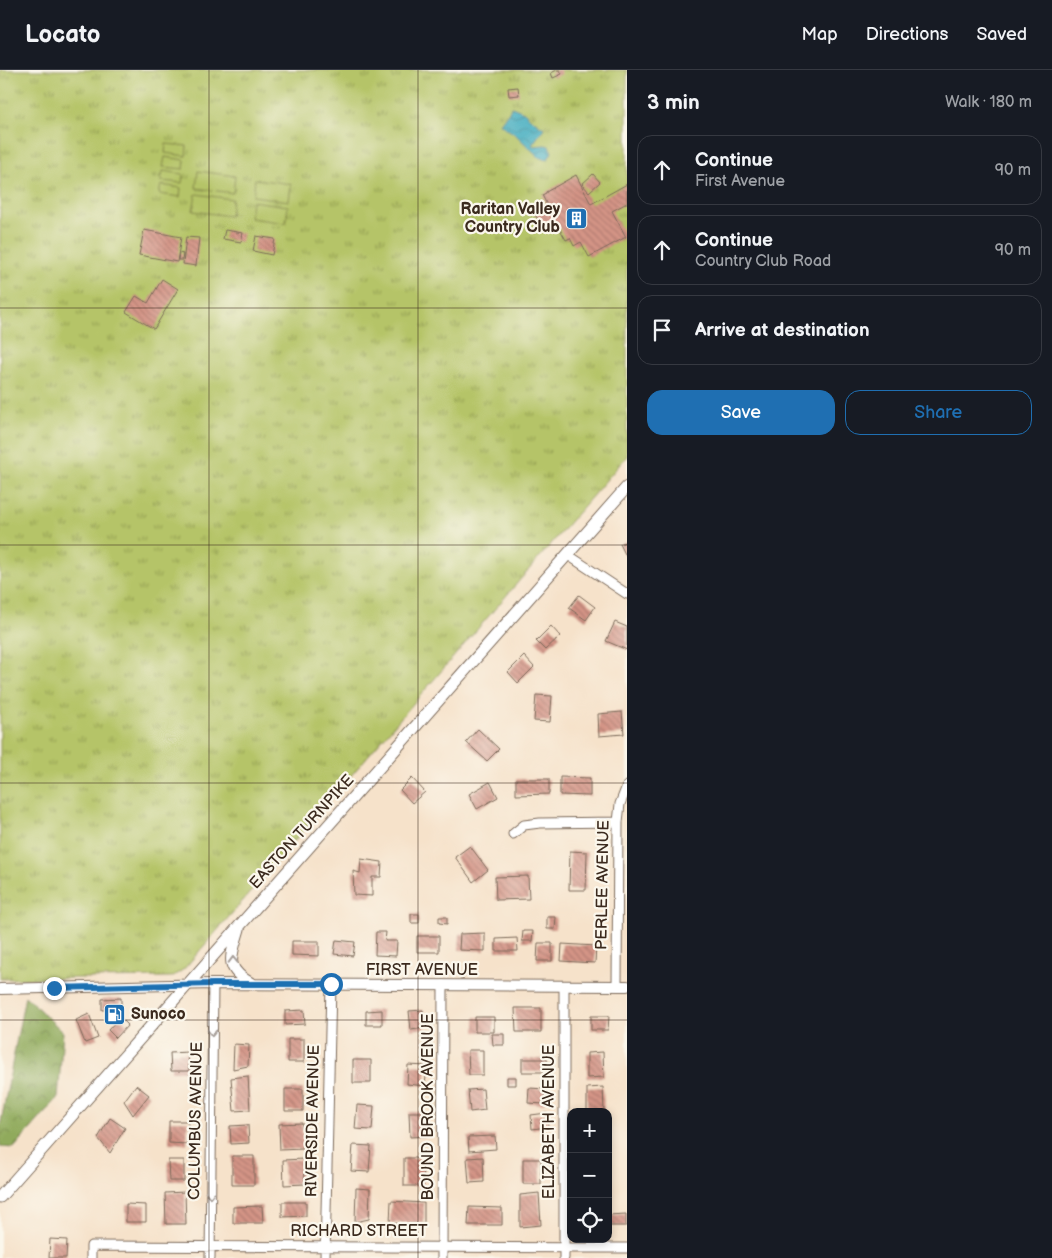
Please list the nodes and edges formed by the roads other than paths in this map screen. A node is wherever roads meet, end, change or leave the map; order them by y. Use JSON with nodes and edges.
{"nodes":[{"id":1,"x":627,"y":487,"type":"edge"},
{"id":2,"x":568,"y":555,"type":"junction"},
{"id":3,"x":627,"y":594,"type":"edge"},
{"id":4,"x":627,"y":786,"type":"edge"},
{"id":5,"x":618,"y":822,"type":"junction"},
{"id":6,"x":513,"y":834,"type":"dead end"},
{"id":7,"x":239,"y":926,"type":"junction"},
{"id":8,"x":213,"y":984,"type":"junction"},
{"id":9,"x":252,"y":984,"type":"junction"},
{"id":10,"x":331,"y":984,"type":"junction"},
{"id":11,"x":188,"y":985,"type":"junction"},
{"id":12,"x":444,"y":985,"type":"junction"},
{"id":13,"x":564,"y":986,"type":"junction"},
{"id":14,"x":622,"y":986,"type":"edge"},
{"id":15,"x":0,"y":988,"type":"edge"},
{"id":16,"x":0,"y":1197,"type":"edge"},
{"id":17,"x":325,"y":1246,"type":"junction"},
{"id":18,"x":210,"y":1247,"type":"junction"},
{"id":19,"x":442,"y":1247,"type":"junction"},
{"id":20,"x":564,"y":1247,"type":"junction"},
{"id":21,"x":627,"y":1248,"type":"edge"},
{"id":22,"x":91,"y":1258,"type":"edge"},
{"id":23,"x":210,"y":1258,"type":"edge"},
{"id":24,"x":325,"y":1258,"type":"edge"},
{"id":25,"x":442,"y":1258,"type":"edge"},
{"id":26,"x":564,"y":1258,"type":"edge"}],
"edges":[{"from":1,"to":2,"type":"main road","name":"EASTON TURNPIKE"},
{"from":2,"to":3,"type":"street"},
{"from":2,"to":7,"type":"main road","name":"EASTON TURNPIKE"},
{"from":4,"to":5,"type":"street","name":"PERLEE AVENUE"},
{"from":5,"to":6,"type":"street"},
{"from":5,"to":14,"type":"street","name":"PERLEE AVENUE"},
{"from":9,"to":7,"type":"main road","one_way":true},
{"from":7,"to":11,"type":"main road","name":"EASTON TURNPIKE"},
{"from":8,"to":9,"type":"street","name":"FIRST AVENUE"},
{"from":8,"to":11,"type":"street","name":"FIRST AVENUE"},
{"from":8,"to":18,"type":"street","name":"COLUMBUS AVENUE","one_way":true},
{"from":9,"to":10,"type":"street","name":"FIRST AVENUE"},
{"from":10,"to":12,"type":"street","name":"FIRST AVENUE"},
{"from":10,"to":17,"type":"street","name":"RIVERSIDE AVENUE"},
{"from":11,"to":15,"type":"street","name":"FIRST AVENUE"},
{"from":11,"to":16,"type":"main road","name":"EASTON TURNPIKE"},
{"from":12,"to":13,"type":"street","name":"FIRST AVENUE"},
{"from":12,"to":19,"type":"street","name":"BOUND BROOK AVENUE"},
{"from":13,"to":14,"type":"street","name":"FIRST AVENUE"},
{"from":13,"to":20,"type":"street","name":"ELIZABETH AVENUE"},
{"from":17,"to":18,"type":"street","name":"RICHARD STREET"},
{"from":17,"to":19,"type":"street","name":"RICHARD STREET"},
{"from":17,"to":24,"type":"street","name":"RIVERSIDE AVENUE"},
{"from":18,"to":22,"type":"street","name":"RICHARD STREET"},
{"from":18,"to":23,"type":"street","name":"COLUMBUS AVENUE"},
{"from":19,"to":20,"type":"street","name":"RICHARD STREET"},
{"from":19,"to":25,"type":"street","name":"BOUND BROOK AVENUE"},
{"from":20,"to":21,"type":"street","name":"RICHARD STREET"},
{"from":20,"to":26,"type":"street","name":"ELIZABETH AVENUE"}]}
